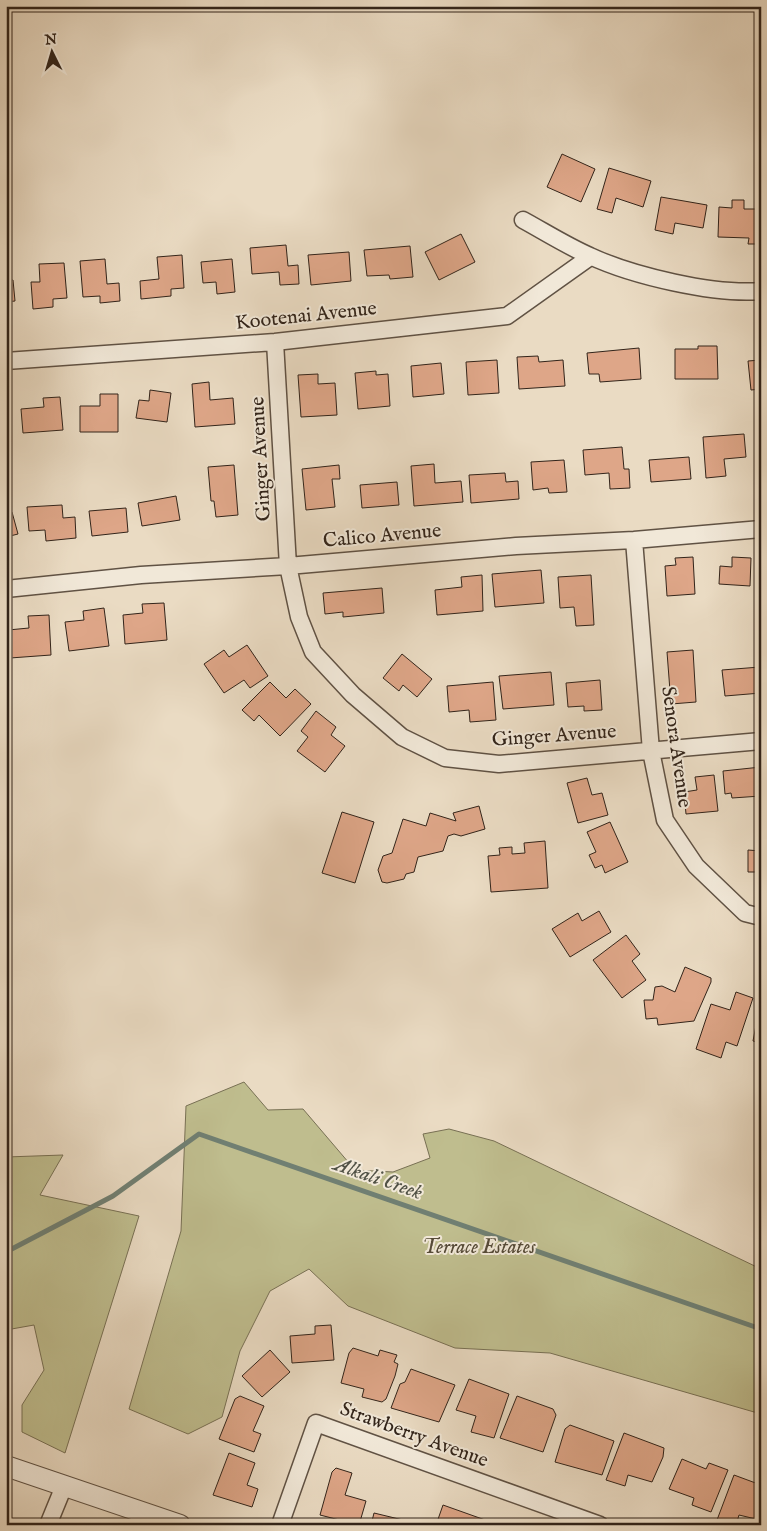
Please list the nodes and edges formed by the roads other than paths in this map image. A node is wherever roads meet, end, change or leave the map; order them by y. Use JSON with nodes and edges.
{"nodes":[{"id":1,"x":523,"y":220,"type":"dead end"},
{"id":2,"x":590,"y":257,"type":"junction"},
{"id":3,"x":761,"y":292,"type":"edge"},
{"id":4,"x":275,"y":342,"type":"junction"},
{"id":5,"x":6,"y":361,"type":"edge"},
{"id":6,"x":761,"y":528,"type":"edge"},
{"id":7,"x":634,"y":540,"type":"junction"},
{"id":8,"x":288,"y":566,"type":"junction"},
{"id":9,"x":6,"y":589,"type":"edge"},
{"id":10,"x":761,"y":741,"type":"edge"},
{"id":11,"x":651,"y":751,"type":"junction"},
{"id":12,"x":761,"y":917,"type":"edge"},
{"id":13,"x":6,"y":1466,"type":"edge"},
{"id":14,"x":64,"y":1486,"type":"junction"},
{"id":15,"x":48,"y":1525,"type":"edge"},
{"id":16,"x":180,"y":1525,"type":"edge"},
{"id":17,"x":280,"y":1525,"type":"edge"},
{"id":18,"x":600,"y":1525,"type":"edge"}],
"edges":[{"from":1,"to":2,"type":"street"},
{"from":2,"to":3,"type":"street"},
{"from":2,"to":4,"type":"street","name":"Kootenai Avenue"},
{"from":4,"to":5,"type":"street","name":"Kootenai Avenue"},
{"from":4,"to":8,"type":"street","name":"Ginger Avenue"},
{"from":6,"to":7,"type":"street","name":"Calico Avenue"},
{"from":7,"to":8,"type":"street","name":"Calico Avenue"},
{"from":7,"to":11,"type":"street","name":"Senora Avenue"},
{"from":8,"to":9,"type":"street","name":"Calico Avenue"},
{"from":8,"to":11,"type":"street","name":"Ginger Avenue"},
{"from":10,"to":11,"type":"street","name":"Ginger Avenue"},
{"from":11,"to":12,"type":"street","name":"Senora Avenue"},
{"from":13,"to":14,"type":"street"},
{"from":14,"to":15,"type":"street"},
{"from":14,"to":16,"type":"street"},
{"from":17,"to":18,"type":"street","name":"Strawberry Avenue"}]}
